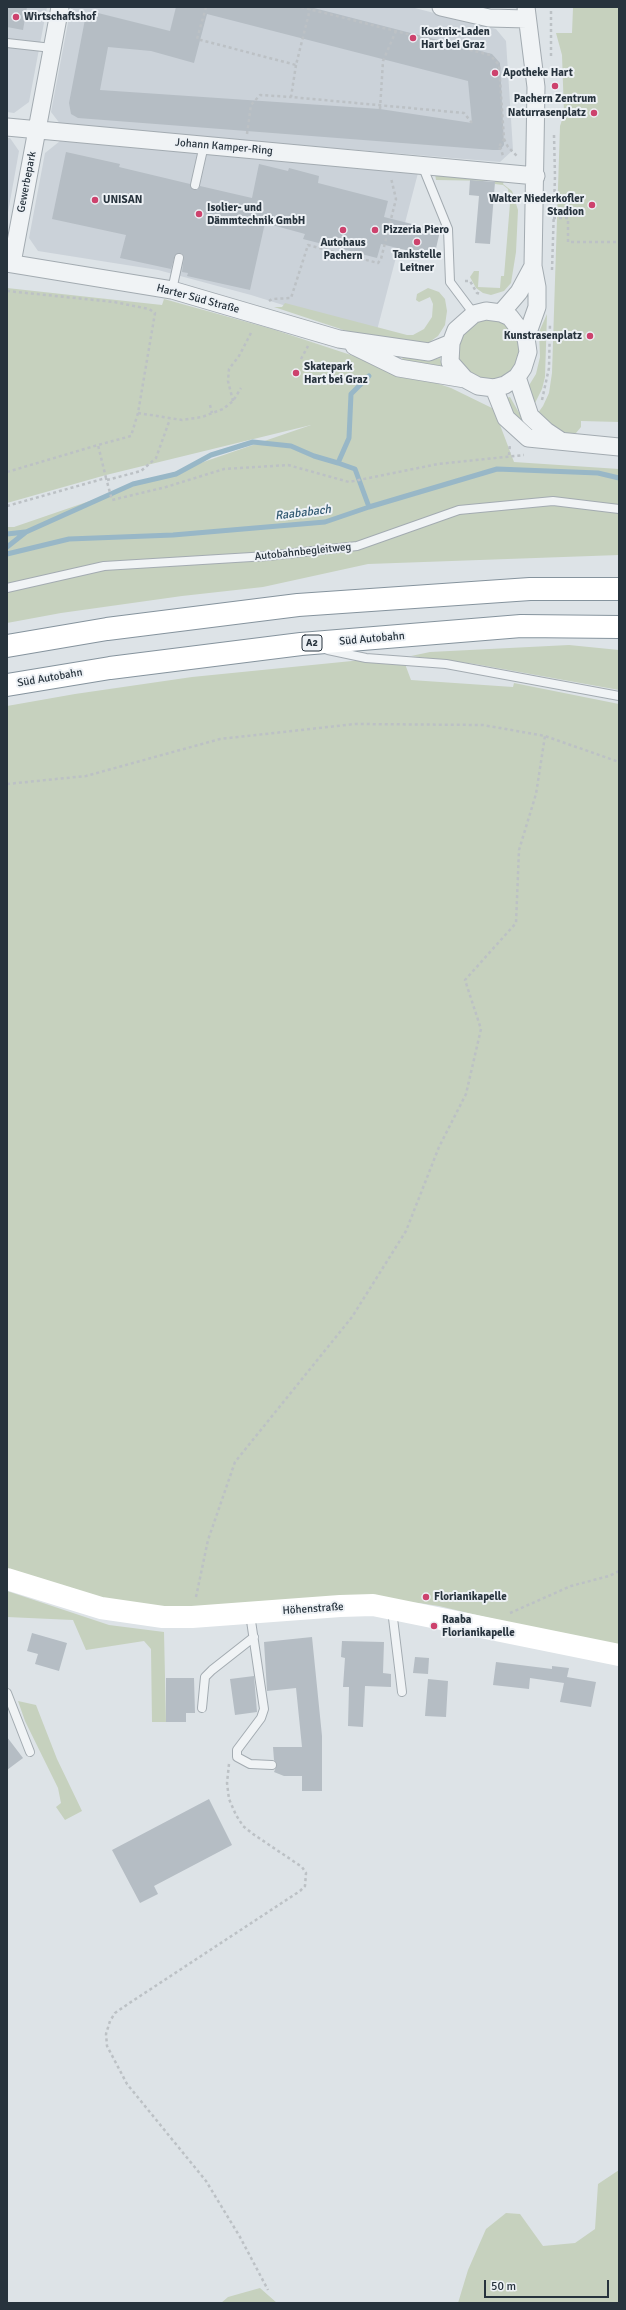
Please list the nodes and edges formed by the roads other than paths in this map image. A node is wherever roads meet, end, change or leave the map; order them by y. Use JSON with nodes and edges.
{"nodes":[{"id":1,"x":60,"y":7,"type":"edge"},
{"id":2,"x":441,"y":7,"type":"edge"},
{"id":3,"x":527,"y":13,"type":"edge"},
{"id":4,"x":7,"y":43,"type":"edge"},
{"id":5,"x":52,"y":48,"type":"junction"},
{"id":6,"x":7,"y":127,"type":"edge"},
{"id":7,"x":37,"y":130,"type":"junction"},
{"id":8,"x":204,"y":145,"type":"junction"},
{"id":9,"x":422,"y":165,"type":"junction"},
{"id":10,"x":536,"y":176,"type":"junction"},
{"id":11,"x":195,"y":185,"type":"dead end"},
{"id":12,"x":179,"y":258,"type":"dead end"},
{"id":13,"x":10,"y":263,"type":"edge"},
{"id":14,"x":533,"y":266,"type":"junction"},
{"id":15,"x":172,"y":290,"type":"junction"},
{"id":16,"x":501,"y":312,"type":"junction"},
{"id":17,"x":474,"y":314,"type":"junction"},
{"id":18,"x":526,"y":338,"type":"junction"},
{"id":19,"x":339,"y":339,"type":"junction"},
{"id":20,"x":451,"y":343,"type":"junction"},
{"id":21,"x":517,"y":377,"type":"junction"},
{"id":22,"x":465,"y":379,"type":"junction"},
{"id":23,"x":494,"y":388,"type":"junction"},
{"id":24,"x":562,"y":443,"type":"junction"},
{"id":25,"x":619,"y":447,"type":"edge"},
{"id":26,"x":619,"y":510,"type":"edge"},
{"id":27,"x":7,"y":588,"type":"edge"},
{"id":28,"x":619,"y":589,"type":"edge"},
{"id":29,"x":619,"y":627,"type":"edge"},
{"id":30,"x":301,"y":644,"type":"junction"},
{"id":31,"x":7,"y":646,"type":"edge"},
{"id":32,"x":7,"y":686,"type":"edge"},
{"id":33,"x":619,"y":696,"type":"edge"},
{"id":34,"x":7,"y":1579,"type":"edge"},
{"id":35,"x":392,"y":1608,"type":"junction"},
{"id":36,"x":250,"y":1614,"type":"junction"},
{"id":37,"x":254,"y":1637,"type":"junction"},
{"id":38,"x":619,"y":1655,"type":"edge"},
{"id":39,"x":402,"y":1692,"type":"dead end"},
{"id":40,"x":7,"y":1693,"type":"edge"},
{"id":41,"x":202,"y":1708,"type":"dead end"},
{"id":42,"x":30,"y":1752,"type":"dead end"},
{"id":43,"x":272,"y":1765,"type":"dead end"}],
"edges":[{"from":1,"to":5,"type":"street"},
{"from":2,"to":3,"type":"street"},
{"from":3,"to":10,"type":"street"},
{"from":4,"to":5,"type":"lane"},
{"from":5,"to":7,"type":"street"},
{"from":6,"to":7,"type":"street"},
{"from":7,"to":8,"type":"street","name":"Johann Kamper-Ring"},
{"from":7,"to":13,"type":"street","name":"Gewerbepark"},
{"from":8,"to":9,"type":"street","name":"Johann Kamper-Ring"},
{"from":8,"to":11,"type":"lane"},
{"from":9,"to":10,"type":"street","name":"Johann Kamper-Ring"},
{"from":9,"to":17,"type":"lane"},
{"from":10,"to":14,"type":"street"},
{"from":12,"to":15,"type":"lane"},
{"from":13,"to":15,"type":"street","name":"Harter Süd Straße"},
{"from":14,"to":16,"type":"street"},
{"from":14,"to":18,"type":"street"},
{"from":15,"to":19,"type":"street","name":"Harter Süd Straße"},
{"from":16,"to":17,"type":"street"},
{"from":16,"to":18,"type":"street"},
{"from":17,"to":20,"type":"street","name":"Harter Süd Straße"},
{"from":18,"to":21,"type":"street"},
{"from":19,"to":20,"type":"street","name":"Harter Süd Straße"},
{"from":19,"to":22,"type":"street","name":"Harter Süd Straße"},
{"from":20,"to":22,"type":"street","name":"Harter Süd Straße"},
{"from":21,"to":23,"type":"street"},
{"from":21,"to":24,"type":"street"},
{"from":22,"to":23,"type":"street","name":"Harter Süd Straße"},
{"from":23,"to":24,"type":"street"},
{"from":24,"to":25,"type":"street"},
{"from":26,"to":27,"type":"lane","name":"Autobahnbegleitweg"},
{"from":28,"to":31,"type":"main road"},
{"from":29,"to":30,"type":"main road","name":"Süd Autobahn","number":"A2"},
{"from":30,"to":32,"type":"main road","name":"Süd Autobahn","number":"A2"},
{"from":30,"to":33,"type":"lane"},
{"from":34,"to":36,"type":"main road","name":"Höhenstraße"},
{"from":35,"to":36,"type":"main road","name":"Höhenstraße"},
{"from":35,"to":38,"type":"main road","name":"Höhenstraße"},
{"from":35,"to":39,"type":"lane"},
{"from":36,"to":37,"type":"lane"},
{"from":37,"to":41,"type":"lane"},
{"from":37,"to":43,"type":"lane"},
{"from":40,"to":42,"type":"lane"}]}
